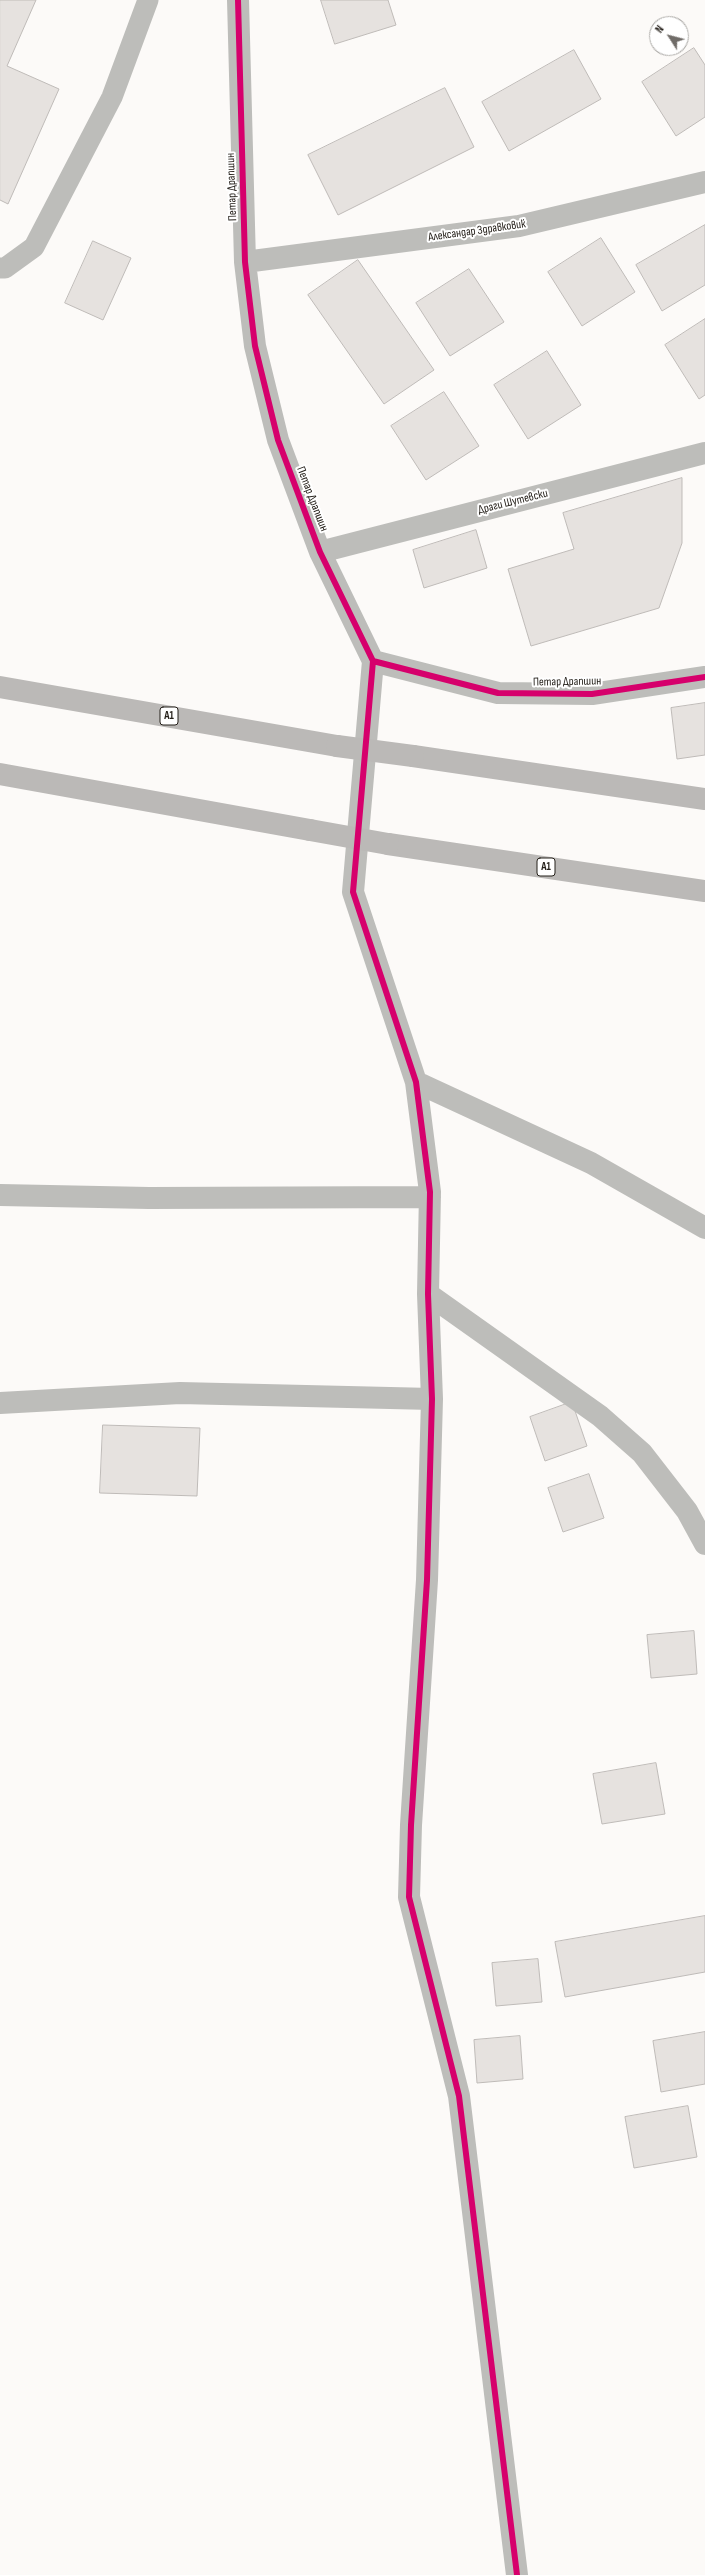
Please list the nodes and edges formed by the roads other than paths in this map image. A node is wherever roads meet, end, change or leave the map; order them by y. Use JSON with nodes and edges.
{"nodes":[{"id":1,"x":148,"y":0,"type":"edge"},
{"id":2,"x":238,"y":0,"type":"edge"},
{"id":3,"x":705,"y":182,"type":"edge"},
{"id":4,"x":245,"y":262,"type":"junction"},
{"id":5,"x":0,"y":268,"type":"edge"},
{"id":6,"x":705,"y":453,"type":"edge"},
{"id":7,"x":320,"y":552,"type":"junction"},
{"id":8,"x":373,"y":661,"type":"junction"},
{"id":9,"x":705,"y":677,"type":"edge"},
{"id":10,"x":0,"y":687,"type":"edge"},
{"id":11,"x":0,"y":774,"type":"edge"},
{"id":12,"x":705,"y":799,"type":"edge"},
{"id":13,"x":705,"y":891,"type":"edge"},
{"id":14,"x":416,"y":1082,"type":"junction"},
{"id":15,"x":0,"y":1195,"type":"edge"},
{"id":16,"x":430,"y":1196,"type":"junction"},
{"id":17,"x":705,"y":1228,"type":"edge"},
{"id":18,"x":428,"y":1294,"type":"junction"},
{"id":19,"x":432,"y":1398,"type":"junction"},
{"id":20,"x":0,"y":1403,"type":"edge"},
{"id":21,"x":705,"y":1544,"type":"edge"},
{"id":22,"x":517,"y":2575,"type":"edge"}],
"edges":[{"from":1,"to":5,"type":"lane"},
{"from":2,"to":4,"type":"street","name":"Петар Драпшин"},
{"from":3,"to":4,"type":"street","name":"Александар Здравковиќ"},
{"from":4,"to":7,"type":"street","name":"Петар Драпшин"},
{"from":6,"to":7,"type":"street","name":"Драги Шутевски"},
{"from":7,"to":8,"type":"street","name":"Петар Драпшин"},
{"from":8,"to":9,"type":"street","name":"Петар Драпшин"},
{"from":8,"to":14,"type":"street"},
{"from":10,"to":12,"type":"highway","number":"A1","bridge":true},
{"from":11,"to":13,"type":"highway","number":"A1","bridge":true},
{"from":14,"to":16,"type":"street"},
{"from":14,"to":17,"type":"street"},
{"from":15,"to":16,"type":"street"},
{"from":16,"to":18,"type":"street"},
{"from":18,"to":19,"type":"street"},
{"from":18,"to":21,"type":"street"},
{"from":19,"to":20,"type":"street"},
{"from":19,"to":22,"type":"street"}]}
